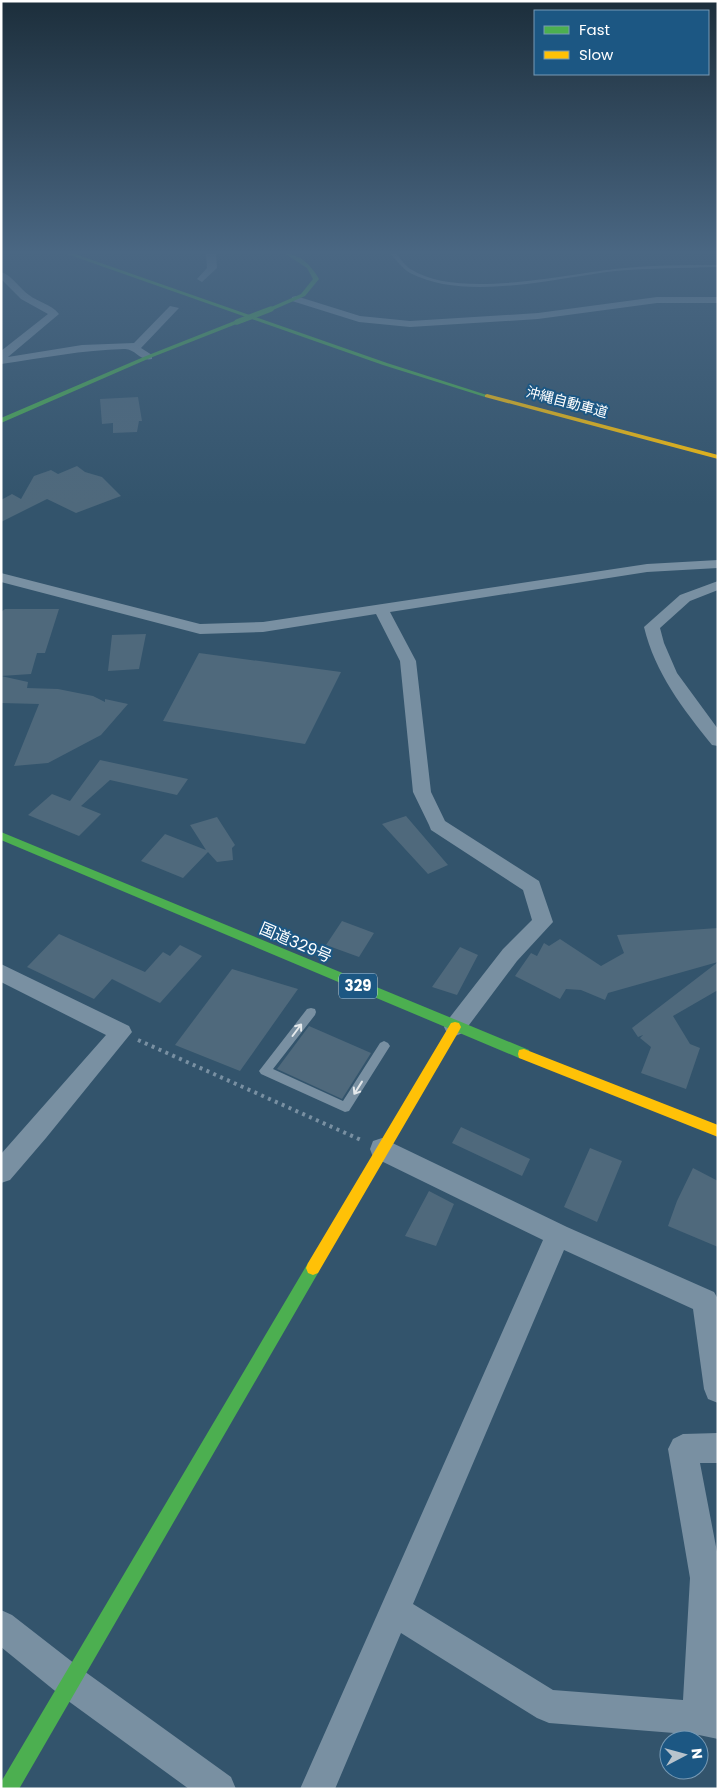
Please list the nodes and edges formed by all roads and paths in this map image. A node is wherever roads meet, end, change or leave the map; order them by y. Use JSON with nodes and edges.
{"nodes":[{"id":1,"x":25,"y":338,"type":"edge"},
{"id":2,"x":145,"y":338,"type":"edge"},
{"id":3,"x":196,"y":338,"type":"edge"},
{"id":4,"x":308,"y":338,"type":"edge"},
{"id":5,"x":331,"y":338,"type":"edge"},
{"id":6,"x":135,"y":348,"type":"junction"},
{"id":7,"x":148,"y":356,"type":"junction"},
{"id":8,"x":1,"y":357,"type":"edge"},
{"id":9,"x":1,"y":360,"type":"edge"},
{"id":10,"x":1,"y":421,"type":"edge"},
{"id":11,"x":718,"y":448,"type":"edge"},
{"id":12,"x":718,"y":457,"type":"edge"},
{"id":13,"x":718,"y":564,"type":"edge"},
{"id":14,"x":1,"y":577,"type":"edge"},
{"id":15,"x":718,"y":585,"type":"edge"},
{"id":16,"x":381,"y":609,"type":"junction"},
{"id":17,"x":718,"y":740,"type":"edge"},
{"id":18,"x":1,"y":836,"type":"edge"},
{"id":19,"x":1,"y":972,"type":"edge"},
{"id":20,"x":310,"y":1012,"type":"dead end"},
{"id":21,"x":455,"y":1027,"type":"junction"},
{"id":22,"x":121,"y":1032,"type":"junction"},
{"id":23,"x":384,"y":1046,"type":"dead end"},
{"id":24,"x":718,"y":1131,"type":"edge"},
{"id":25,"x":382,"y":1150,"type":"junction"},
{"id":26,"x":1,"y":1172,"type":"edge"},
{"id":27,"x":558,"y":1235,"type":"junction"},
{"id":28,"x":718,"y":1389,"type":"edge"},
{"id":29,"x":718,"y":1448,"type":"edge"},
{"id":30,"x":396,"y":1612,"type":"junction"},
{"id":31,"x":1,"y":1626,"type":"edge"},
{"id":32,"x":72,"y":1683,"type":"junction"},
{"id":33,"x":708,"y":1720,"type":"edge"},
{"id":34,"x":8,"y":1789,"type":"edge"},
{"id":35,"x":219,"y":1789,"type":"edge"},
{"id":36,"x":317,"y":1789,"type":"edge"}],
"edges":[{"from":1,"to":8,"type":"street"},
{"from":2,"to":6,"type":"street"},
{"from":3,"to":7,"type":"main road","bridge":true},
{"from":4,"to":12,"type":"main road","name":"沖縄自動車道"},
{"from":5,"to":11,"type":"main road","name":"沖縄自動車道"},
{"from":6,"to":7,"type":"street"},
{"from":6,"to":9,"type":"street"},
{"from":7,"to":10,"type":"main road"},
{"from":13,"to":16,"type":"street"},
{"from":14,"to":16,"type":"street"},
{"from":15,"to":17,"type":"street"},
{"from":16,"to":21,"type":"street"},
{"from":18,"to":21,"type":"main road","name":"国道329号","number":"329"},
{"from":19,"to":22,"type":"street"},
{"from":23,"to":20,"type":"lane","one_way":true},
{"from":21,"to":24,"type":"main road","name":"国道329号","number":"329"},
{"from":21,"to":25,"type":"main road"},
{"from":22,"to":25,"type":"path"},
{"from":22,"to":26,"type":"street"},
{"from":25,"to":27,"type":"street"},
{"from":25,"to":32,"type":"main road"},
{"from":27,"to":28,"type":"street"},
{"from":27,"to":30,"type":"street"},
{"from":29,"to":33,"type":"street"},
{"from":30,"to":33,"type":"street"},
{"from":30,"to":36,"type":"street"},
{"from":31,"to":32,"type":"street"},
{"from":32,"to":34,"type":"main road"},
{"from":32,"to":35,"type":"street"}]}
